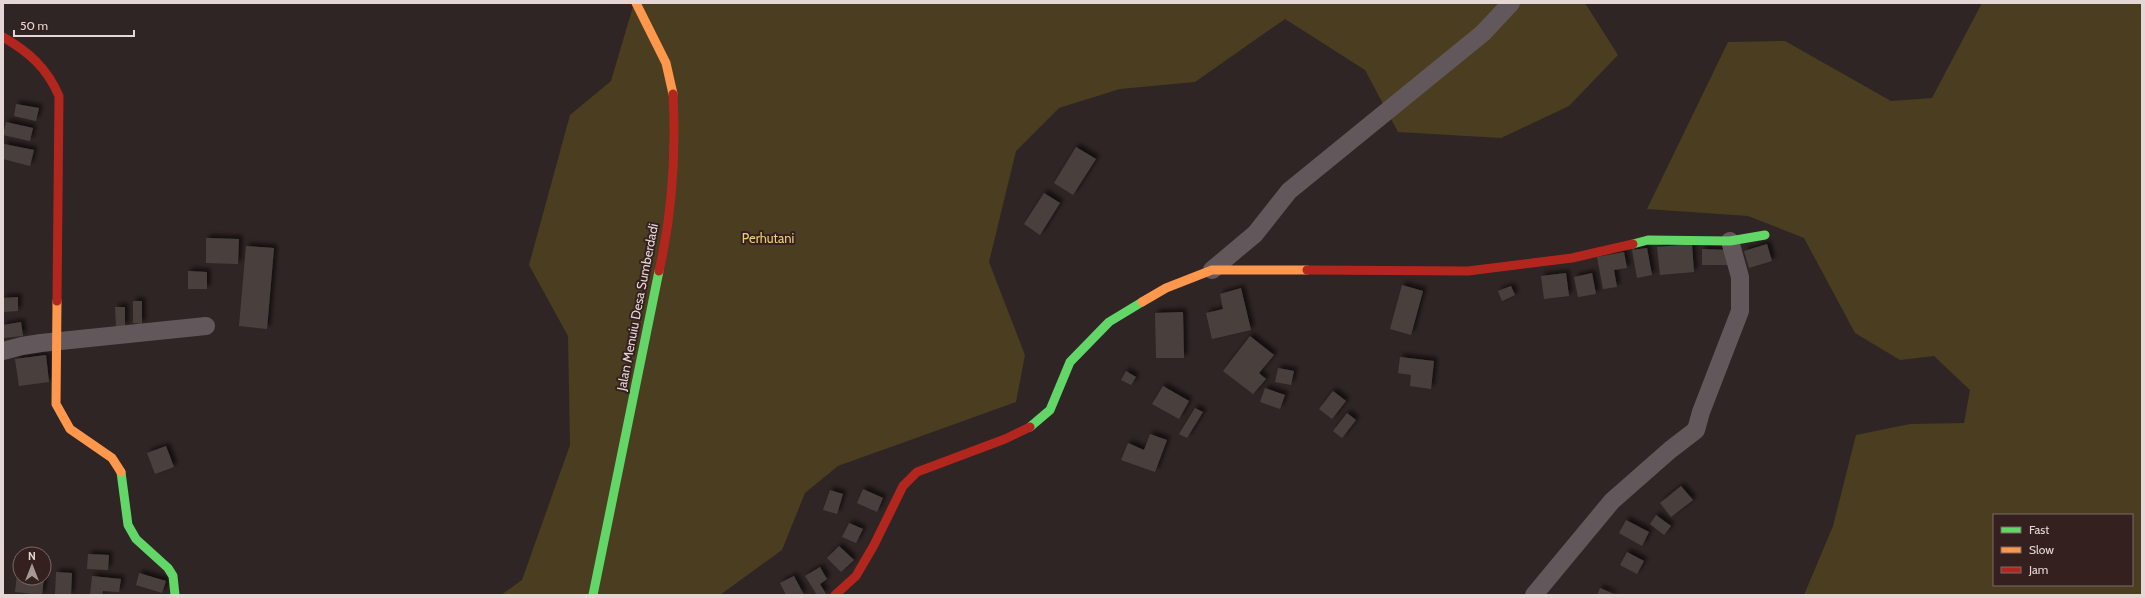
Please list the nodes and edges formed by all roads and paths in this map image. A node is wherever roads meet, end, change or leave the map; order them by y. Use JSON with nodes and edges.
{"nodes":[{"id":1,"x":636,"y":3,"type":"edge"},
{"id":2,"x":1511,"y":3,"type":"edge"},
{"id":3,"x":3,"y":37,"type":"edge"},
{"id":4,"x":1765,"y":235,"type":"dead end"},
{"id":5,"x":1730,"y":241,"type":"junction"},
{"id":6,"x":1212,"y":270,"type":"junction"},
{"id":7,"x":206,"y":326,"type":"dead end"},
{"id":8,"x":57,"y":343,"type":"junction"},
{"id":9,"x":3,"y":351,"type":"edge"},
{"id":10,"x":175,"y":595,"type":"edge"},
{"id":11,"x":593,"y":595,"type":"edge"},
{"id":12,"x":835,"y":595,"type":"edge"},
{"id":13,"x":1534,"y":595,"type":"edge"}],
"edges":[{"from":1,"to":11,"type":"street","name":"Jalan Menuiu Desa Sumberdadi"},
{"from":2,"to":6,"type":"street"},
{"from":3,"to":8,"type":"street"},
{"from":4,"to":5,"type":"street"},
{"from":5,"to":6,"type":"street"},
{"from":5,"to":13,"type":"street"},
{"from":6,"to":12,"type":"street"},
{"from":7,"to":8,"type":"street"},
{"from":8,"to":9,"type":"street"},
{"from":8,"to":10,"type":"street"}]}
